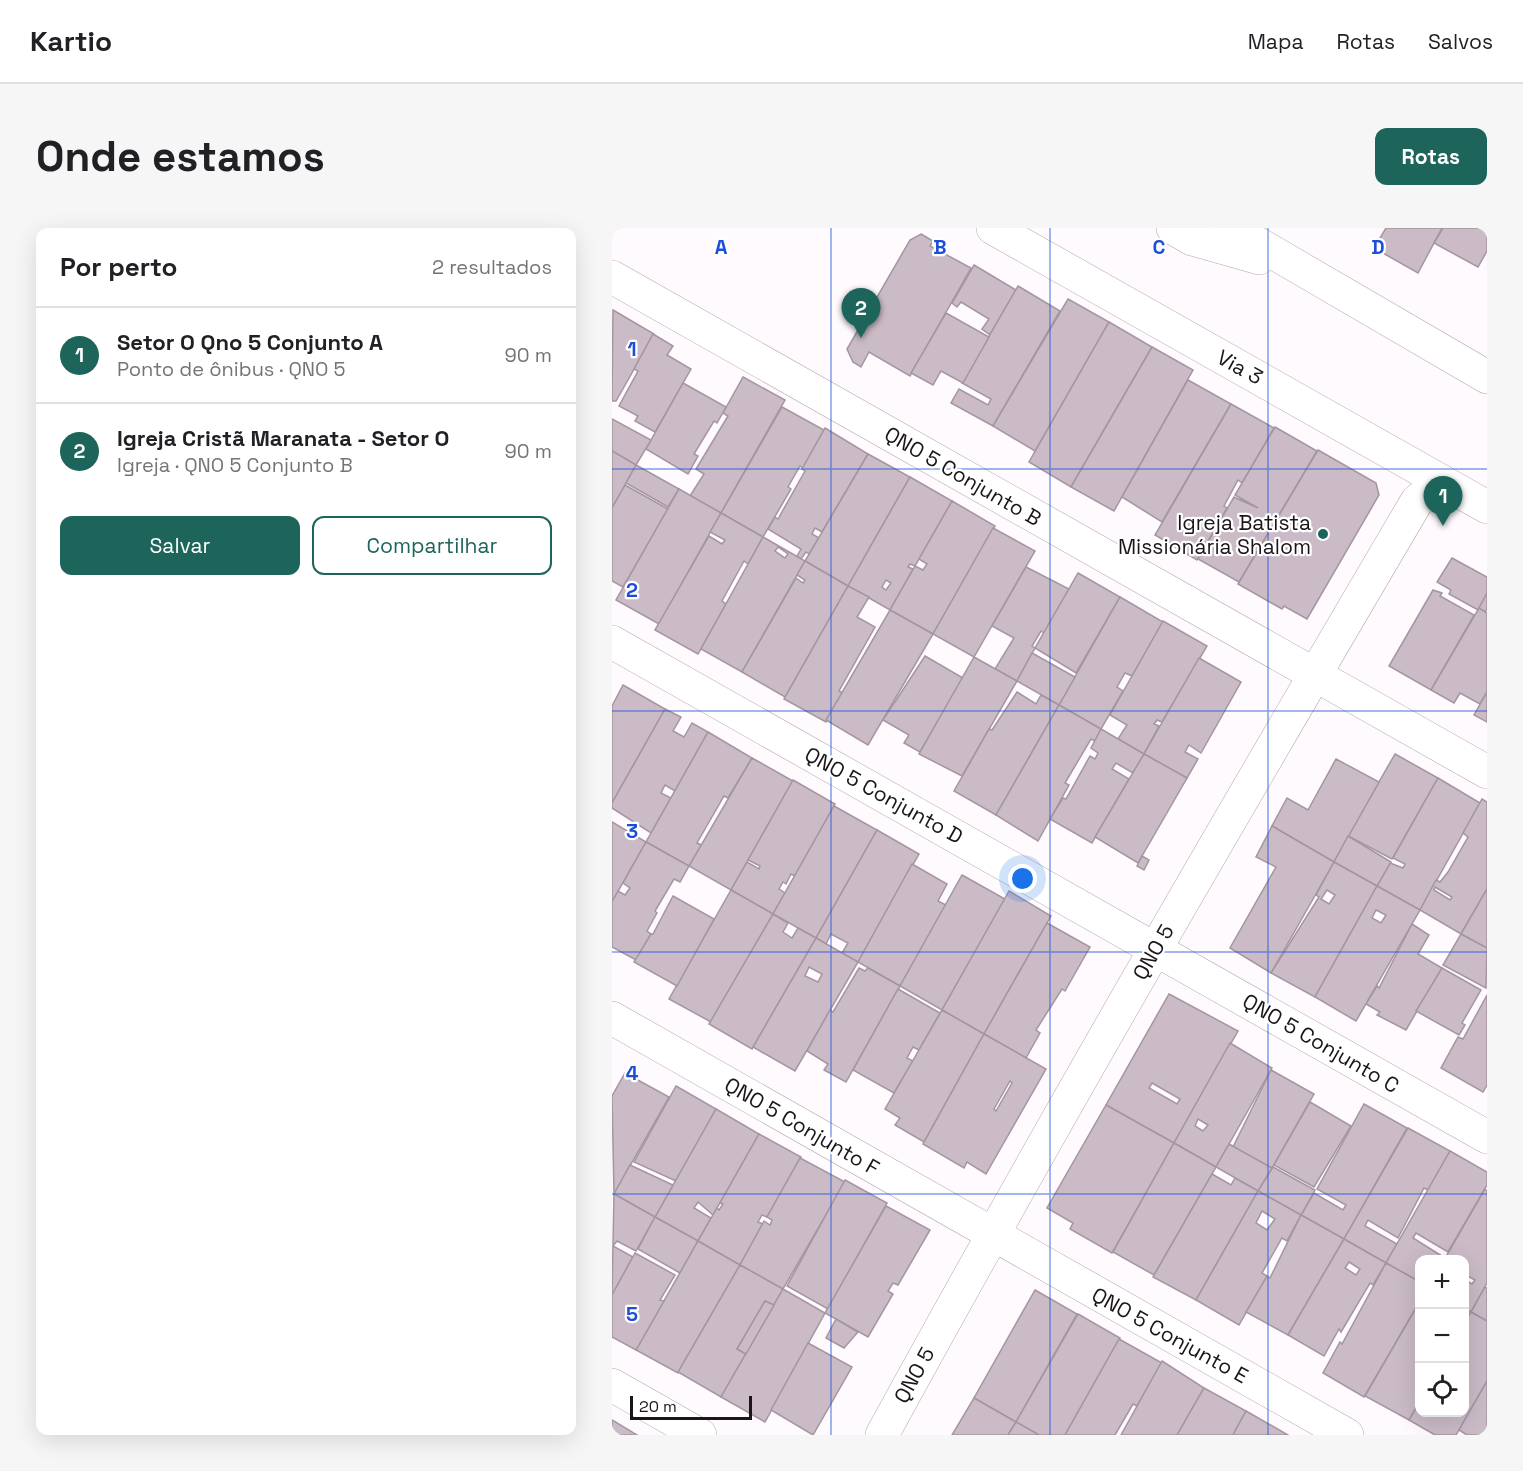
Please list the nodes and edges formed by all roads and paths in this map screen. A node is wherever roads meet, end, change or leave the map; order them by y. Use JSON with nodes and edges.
{"nodes":[{"id":1,"x":993,"y":228,"type":"edge"},
{"id":2,"x":1173,"y":228,"type":"edge"},
{"id":3,"x":1231,"y":228,"type":"edge"},
{"id":4,"x":1307,"y":271,"type":"junction"},
{"id":5,"x":612,"y":277,"type":"edge"},
{"id":6,"x":1486,"y":373,"type":"edge"},
{"id":7,"x":1441,"y":481,"type":"junction"},
{"id":8,"x":1487,"y":507,"type":"edge"},
{"id":9,"x":612,"y":642,"type":"edge"},
{"id":10,"x":1314,"y":675,"type":"junction"},
{"id":11,"x":1487,"y":772,"type":"edge"},
{"id":12,"x":1155,"y":949,"type":"junction"},
{"id":13,"x":612,"y":1018,"type":"edge"},
{"id":14,"x":1487,"y":1137,"type":"edge"},
{"id":15,"x":992,"y":1234,"type":"junction"},
{"id":16,"x":612,"y":1385,"type":"edge"},
{"id":17,"x":700,"y":1435,"type":"edge"},
{"id":18,"x":882,"y":1435,"type":"edge"},
{"id":19,"x":1347,"y":1435,"type":"edge"}],
"edges":[{"from":1,"to":7,"type":"street","name":"Via 3"},
{"from":2,"to":4,"type":"street"},
{"from":3,"to":4,"type":"street"},
{"from":4,"to":6,"type":"street"},
{"from":5,"to":10,"type":"street","name":"QNO 5 Conjunto B"},
{"from":7,"to":8,"type":"street","name":"Via 3"},
{"from":7,"to":10,"type":"street","name":"QNO 5"},
{"from":9,"to":12,"type":"street","name":"QNO 5 Conjunto D"},
{"from":10,"to":11,"type":"street","name":"QNO 5 Conjunto B"},
{"from":10,"to":12,"type":"street","name":"QNO 5"},
{"from":12,"to":14,"type":"street","name":"QNO 5 Conjunto C"},
{"from":12,"to":15,"type":"street","name":"QNO 5"},
{"from":13,"to":15,"type":"street","name":"QNO 5 Conjunto F"},
{"from":15,"to":18,"type":"street","name":"QNO 5"},
{"from":15,"to":19,"type":"street","name":"QNO 5 Conjunto E"},
{"from":16,"to":17,"type":"street"}]}
